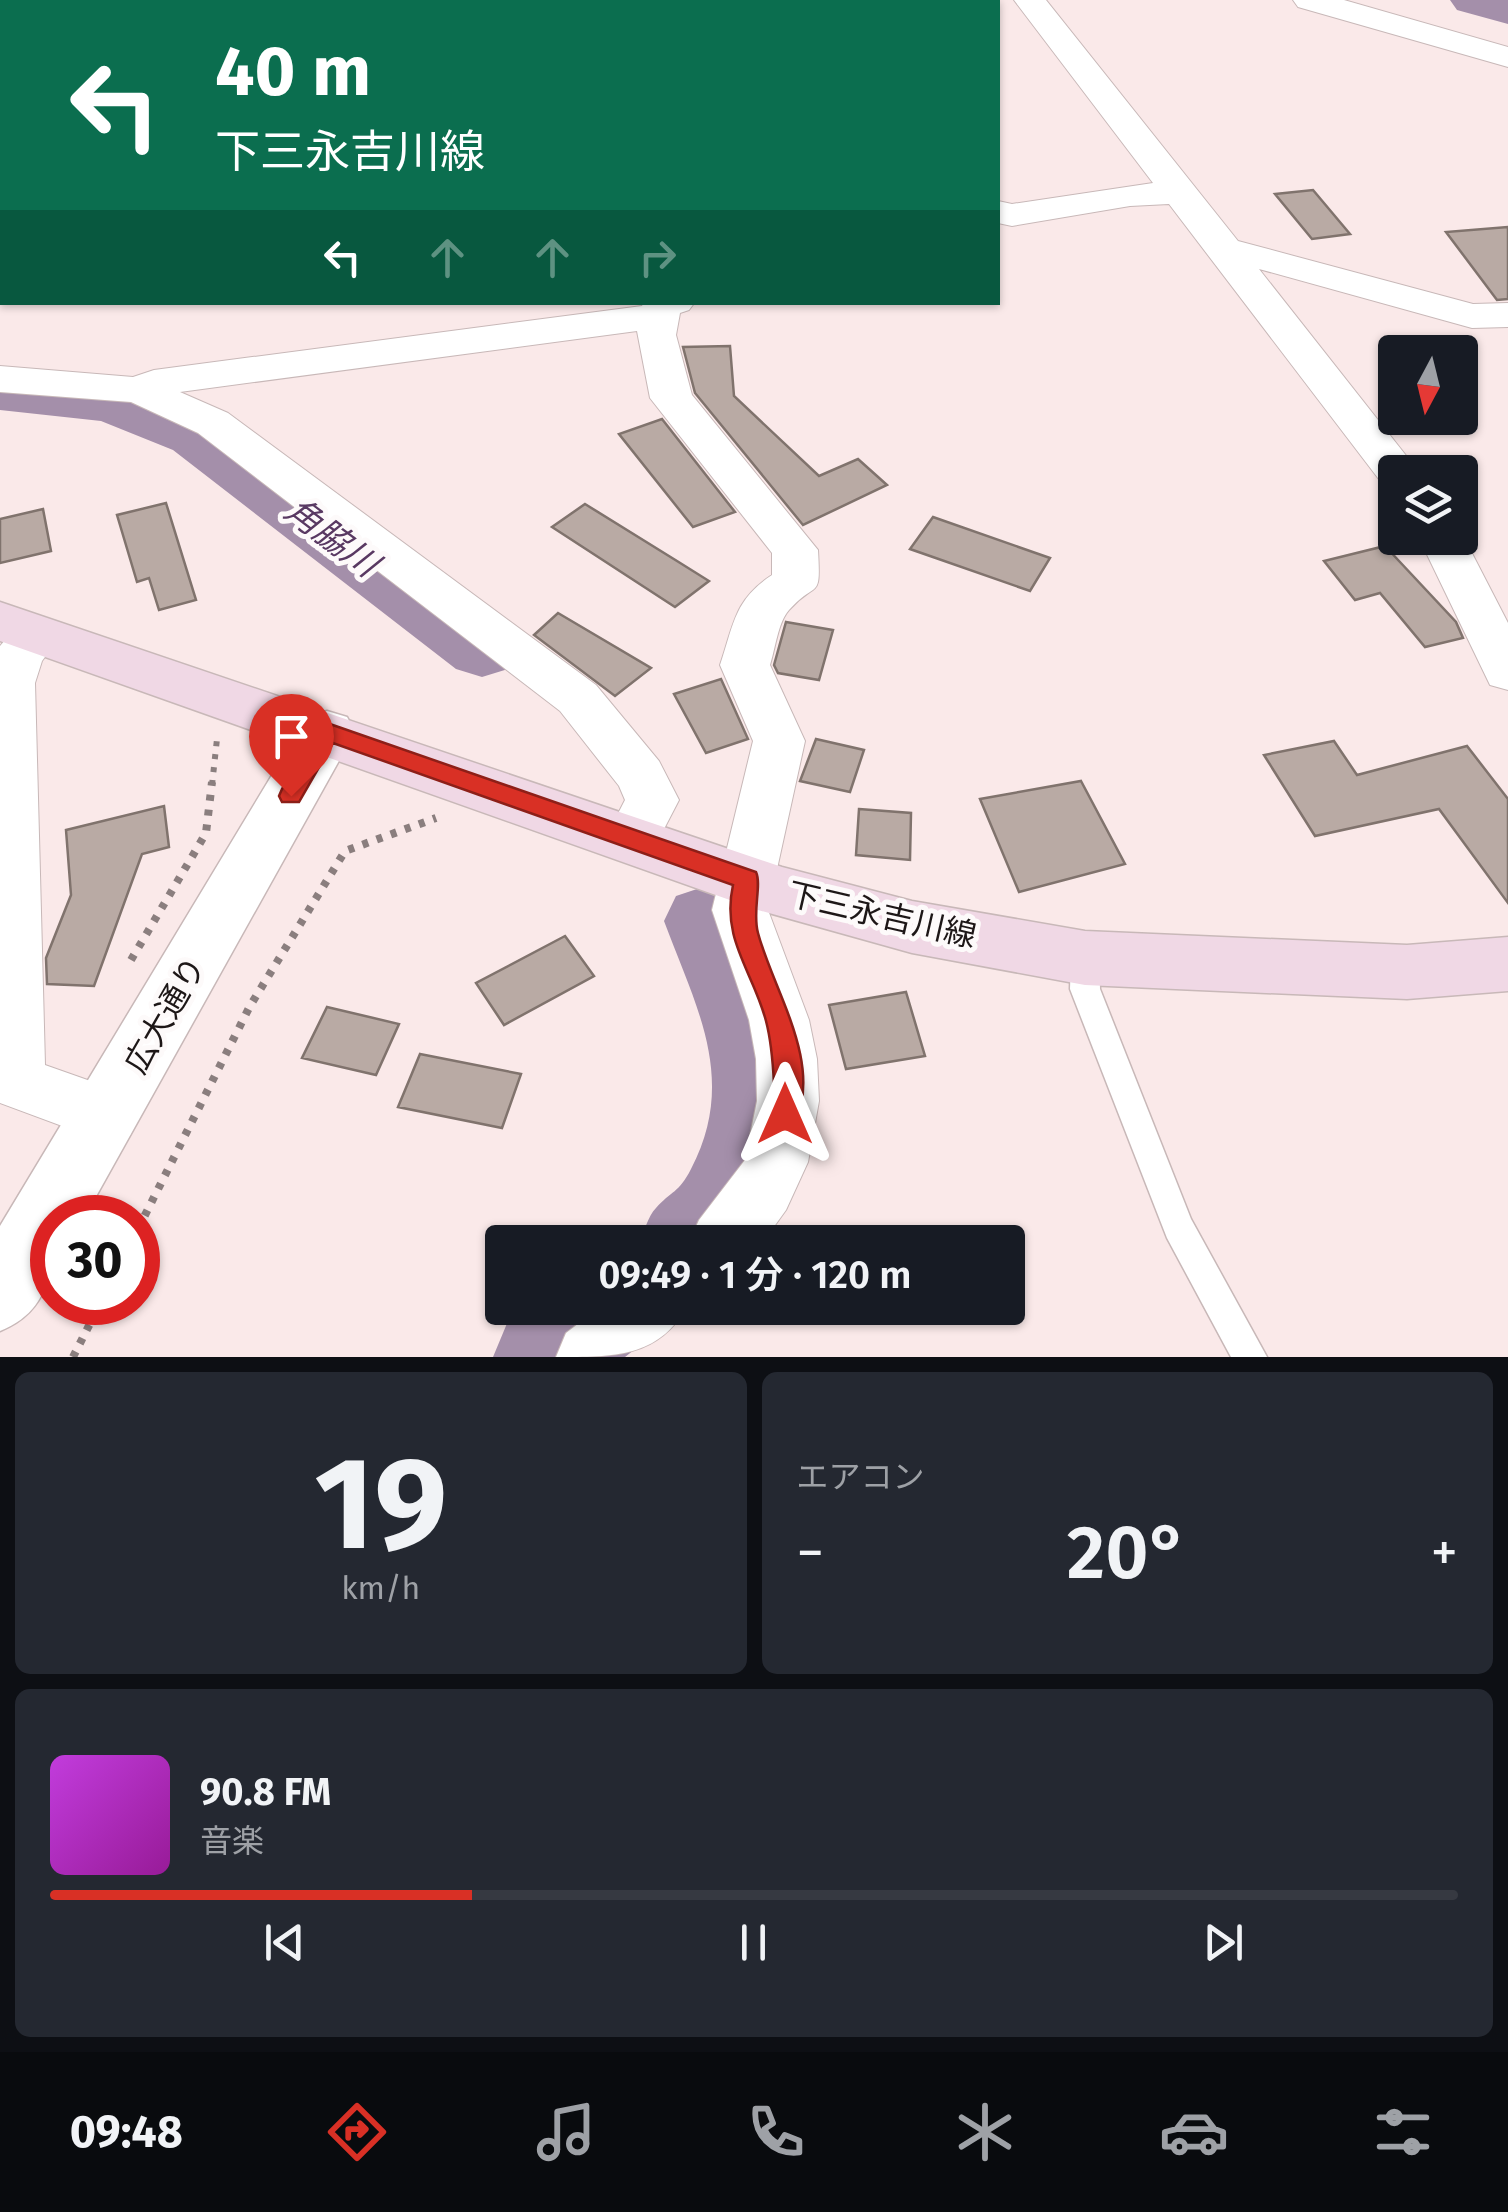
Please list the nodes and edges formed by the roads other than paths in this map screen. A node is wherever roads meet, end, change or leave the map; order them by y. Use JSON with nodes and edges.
{"nodes":[{"id":1,"x":1030,"y":0,"type":"edge"},
{"id":2,"x":1309,"y":0,"type":"edge"},
{"id":3,"x":1508,"y":57,"type":"edge"},
{"id":4,"x":1178,"y":192,"type":"junction"},
{"id":5,"x":1000,"y":213,"type":"edge"},
{"id":6,"x":1227,"y":254,"type":"junction"},
{"id":7,"x":666,"y":309,"type":"edge"},
{"id":8,"x":1508,"y":315,"type":"edge"},
{"id":9,"x":0,"y":379,"type":"edge"},
{"id":10,"x":139,"y":390,"type":"junction"},
{"id":11,"x":1384,"y":455,"type":"edge"},
{"id":12,"x":1450,"y":555,"type":"edge"},
{"id":13,"x":18,"y":628,"type":"edge"},
{"id":14,"x":1508,"y":672,"type":"edge"},
{"id":15,"x":327,"y":732,"type":"junction"},
{"id":16,"x":632,"y":839,"type":"junction"},
{"id":17,"x":747,"y":880,"type":"junction"},
{"id":18,"x":1084,"y":958,"type":"junction"},
{"id":19,"x":1508,"y":964,"type":"edge"},
{"id":20,"x":108,"y":1115,"type":"junction"},
{"id":21,"x":735,"y":1225,"type":"edge"},
{"id":22,"x":0,"y":1296,"type":"edge"},
{"id":23,"x":630,"y":1325,"type":"edge"},
{"id":24,"x":590,"y":1357,"type":"edge"},
{"id":25,"x":1250,"y":1357,"type":"edge"}],
"edges":[{"from":1,"to":4,"type":"street"},
{"from":2,"to":3,"type":"street"},
{"from":4,"to":5,"type":"street"},
{"from":4,"to":6,"type":"street"},
{"from":6,"to":8,"type":"street"},
{"from":6,"to":11,"type":"street"},
{"from":7,"to":10,"type":"street"},
{"from":7,"to":17,"type":"street"},
{"from":9,"to":10,"type":"street"},
{"from":10,"to":16,"type":"street"},
{"from":12,"to":14,"type":"street"},
{"from":13,"to":15,"type":"main road","name":"下三永吉川線"},
{"from":13,"to":20,"type":"street"},
{"from":15,"to":16,"type":"main road","name":"下三永吉川線"},
{"from":15,"to":20,"type":"street","name":"広大通り"},
{"from":16,"to":17,"type":"main road","name":"下三永吉川線"},
{"from":17,"to":18,"type":"main road","name":"下三永吉川線"},
{"from":17,"to":21,"type":"street"},
{"from":18,"to":19,"type":"main road","name":"下三永吉川線"},
{"from":18,"to":25,"type":"lane"},
{"from":20,"to":22,"type":"street","name":"広大通り"},
{"from":23,"to":24,"type":"street"}]}
